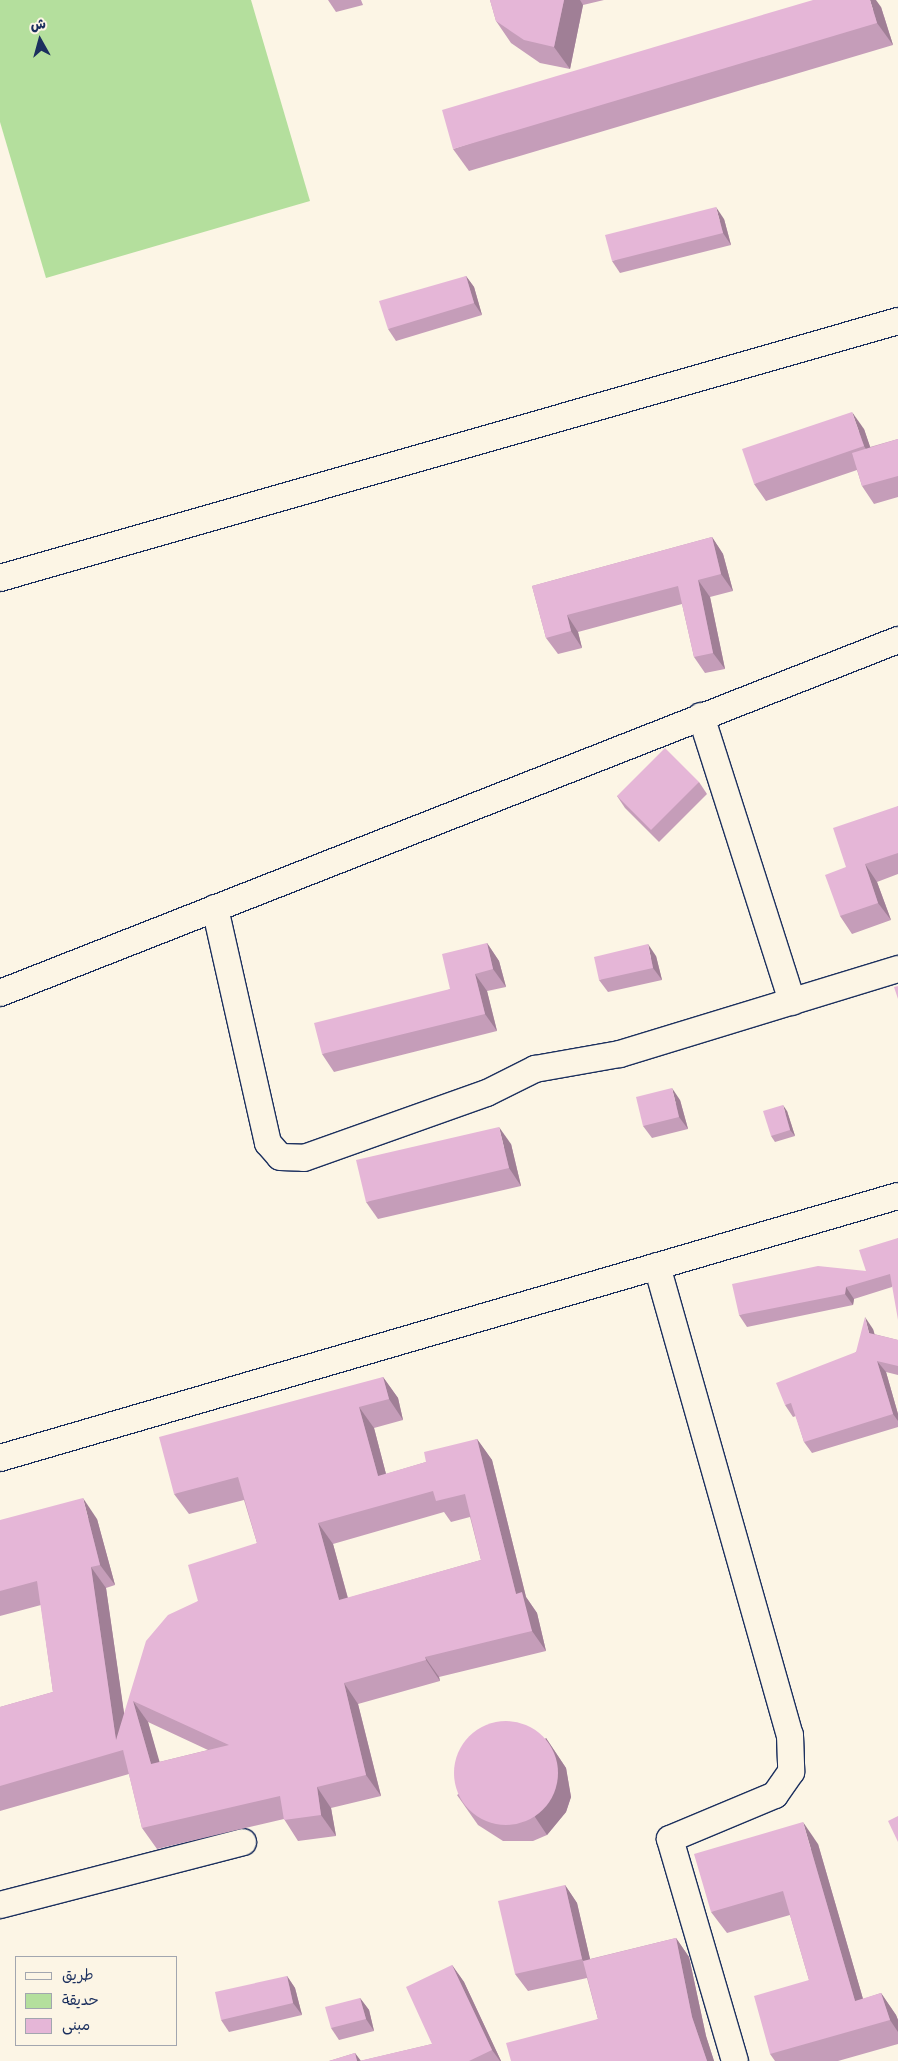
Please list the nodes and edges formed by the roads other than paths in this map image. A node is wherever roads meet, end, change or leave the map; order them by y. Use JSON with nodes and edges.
{"nodes":[{"id":1,"x":898,"y":321,"type":"edge"},
{"id":2,"x":0,"y":578,"type":"edge"},
{"id":3,"x":898,"y":640,"type":"edge"},
{"id":4,"x":700,"y":716,"type":"junction"},
{"id":5,"x":214,"y":908,"type":"junction"},
{"id":6,"x":898,"y":969,"type":"edge"},
{"id":7,"x":0,"y":993,"type":"edge"},
{"id":8,"x":792,"y":1002,"type":"junction"},
{"id":9,"x":898,"y":1196,"type":"edge"},
{"id":10,"x":657,"y":1266,"type":"junction"},
{"id":11,"x":0,"y":1458,"type":"edge"},
{"id":12,"x":243,"y":1842,"type":"dead end"},
{"id":13,"x":0,"y":1905,"type":"edge"},
{"id":14,"x":735,"y":2061,"type":"edge"}],
"edges":[{"from":1,"to":2,"type":"street"},
{"from":3,"to":4,"type":"street"},
{"from":4,"to":5,"type":"street"},
{"from":4,"to":8,"type":"street"},
{"from":5,"to":7,"type":"street"},
{"from":5,"to":8,"type":"street"},
{"from":6,"to":8,"type":"street"},
{"from":9,"to":10,"type":"street"},
{"from":10,"to":11,"type":"street"},
{"from":10,"to":14,"type":"street"},
{"from":12,"to":13,"type":"street"}]}
